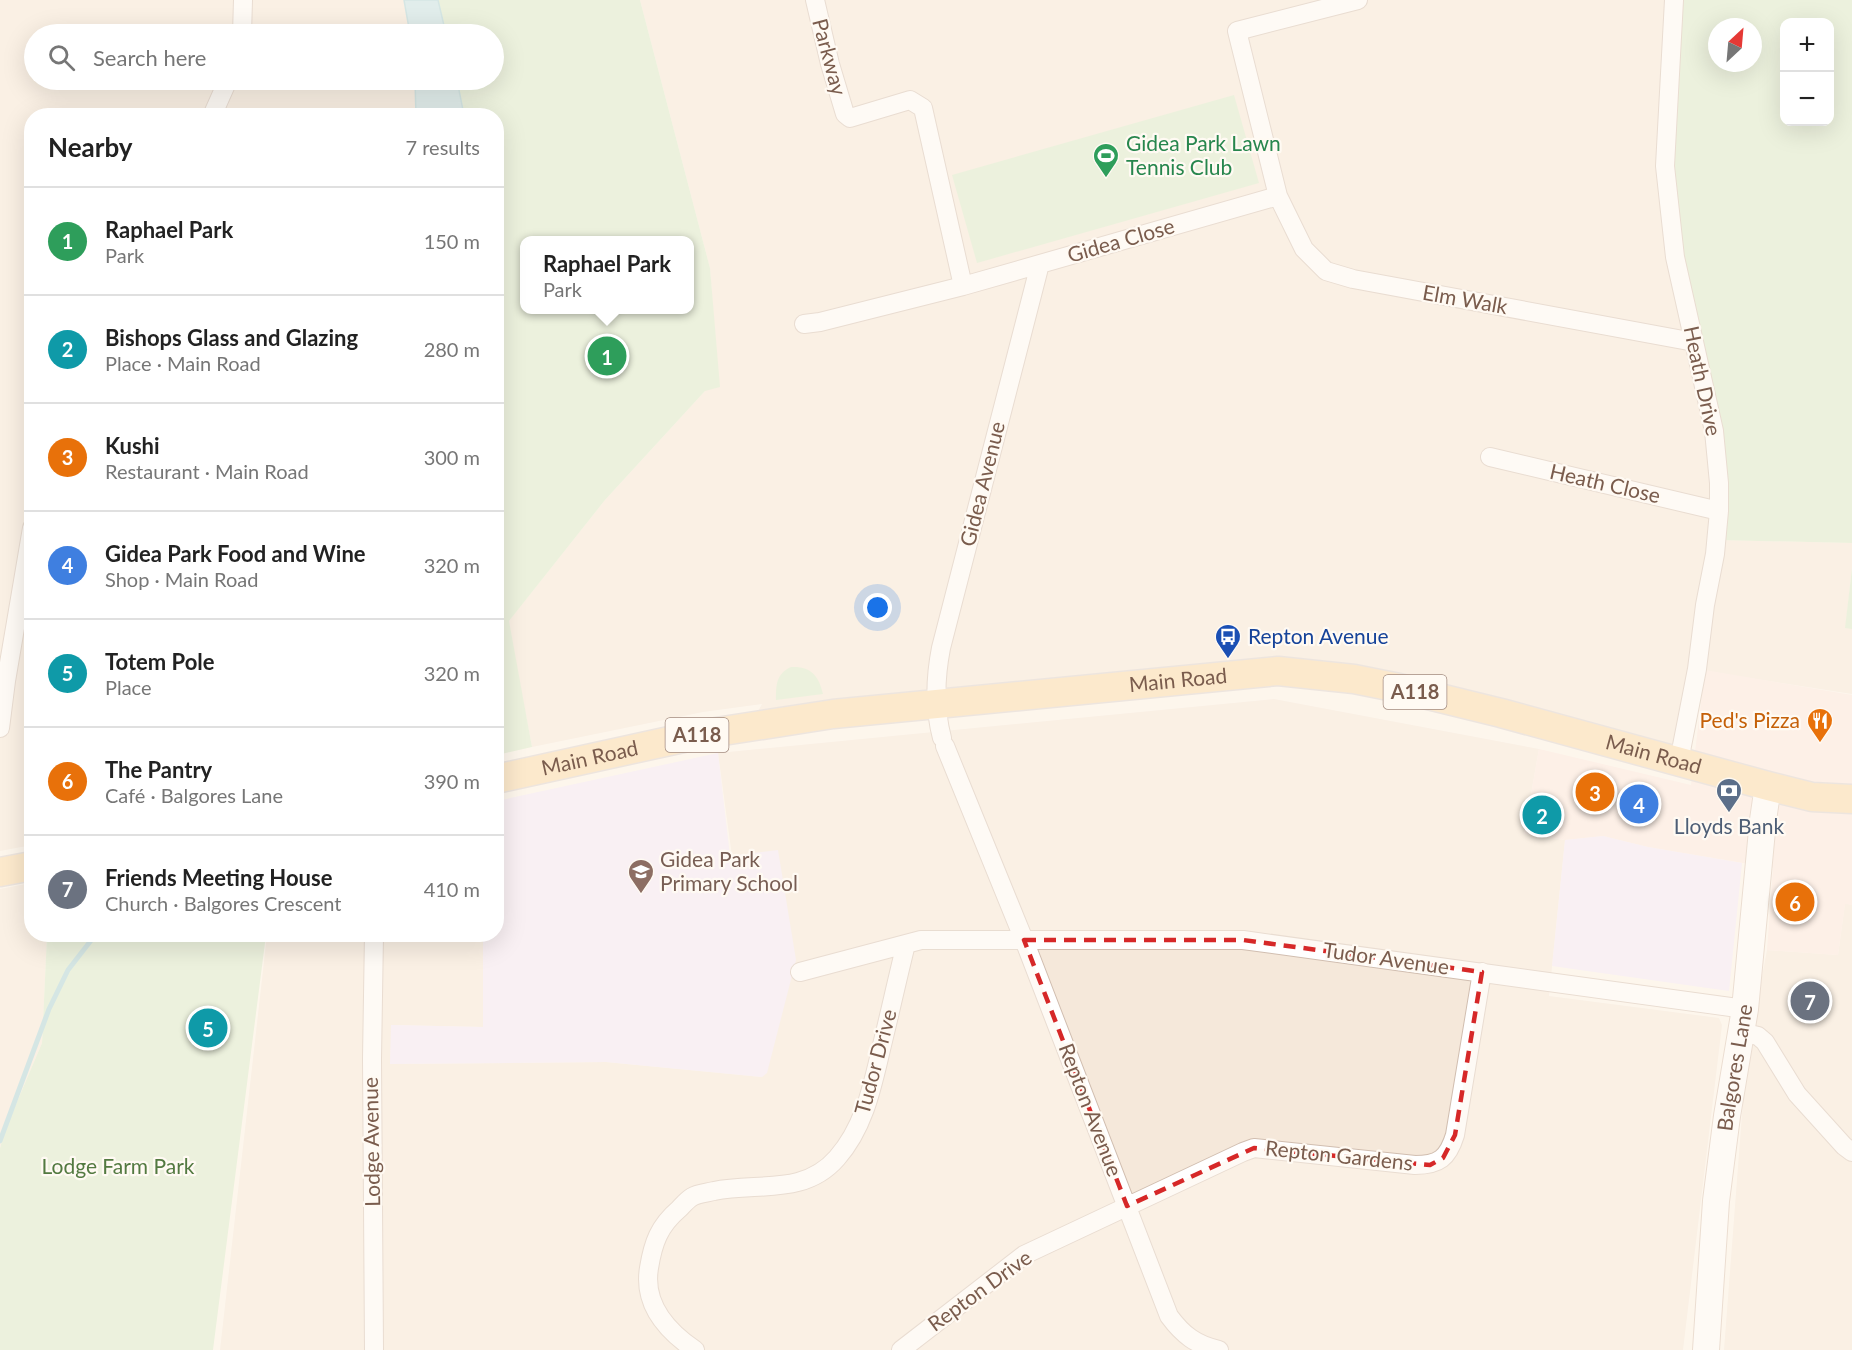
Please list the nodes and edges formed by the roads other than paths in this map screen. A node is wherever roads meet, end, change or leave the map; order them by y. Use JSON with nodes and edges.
{"nodes":[{"id":1,"x":243,"y":0,"type":"edge"},
{"id":2,"x":815,"y":0,"type":"edge"},
{"id":3,"x":1358,"y":0,"type":"edge"},
{"id":4,"x":1674,"y":0,"type":"edge"},
{"id":5,"x":242,"y":24,"type":"edge"},
{"id":6,"x":224,"y":90,"type":"edge"},
{"id":7,"x":216,"y":108,"type":"edge"},
{"id":8,"x":1278,"y":196,"type":"junction"},
{"id":9,"x":1040,"y":264,"type":"junction"},
{"id":10,"x":963,"y":286,"type":"junction"},
{"id":11,"x":804,"y":324,"type":"dead end"},
{"id":12,"x":1694,"y":342,"type":"junction"},
{"id":13,"x":1490,"y":457,"type":"dead end"},
{"id":14,"x":1719,"y":511,"type":"junction"},
{"id":15,"x":24,"y":575,"type":"edge"},
{"id":16,"x":936,"y":705,"type":"junction"},
{"id":17,"x":0,"y":725,"type":"edge"},
{"id":18,"x":1678,"y":761,"type":"junction"},
{"id":19,"x":504,"y":777,"type":"edge"},
{"id":20,"x":1768,"y":786,"type":"junction"},
{"id":21,"x":1852,"y":799,"type":"edge"},
{"id":22,"x":24,"y":868,"type":"edge"},
{"id":23,"x":0,"y":872,"type":"edge"},
{"id":24,"x":1024,"y":940,"type":"junction"},
{"id":25,"x":374,"y":942,"type":"edge"},
{"id":26,"x":906,"y":944,"type":"junction"},
{"id":27,"x":800,"y":972,"type":"dead end"},
{"id":28,"x":1482,"y":972,"type":"junction"},
{"id":29,"x":1743,"y":1020,"type":"junction"},
{"id":30,"x":1852,"y":1152,"type":"edge"},
{"id":31,"x":1127,"y":1206,"type":"junction"},
{"id":32,"x":374,"y":1350,"type":"edge"},
{"id":33,"x":695,"y":1350,"type":"edge"},
{"id":34,"x":901,"y":1350,"type":"edge"},
{"id":35,"x":1219,"y":1350,"type":"edge"},
{"id":36,"x":1706,"y":1350,"type":"edge"}],
"edges":[{"from":1,"to":5,"type":"street"},
{"from":2,"to":10,"type":"street","name":"Parkway"},
{"from":3,"to":8,"type":"street","name":"Elm Walk"},
{"from":4,"to":12,"type":"street","name":"Heath Drive"},
{"from":6,"to":7,"type":"street"},
{"from":8,"to":9,"type":"street","name":"Gidea Close"},
{"from":8,"to":12,"type":"street","name":"Elm Walk"},
{"from":9,"to":10,"type":"street","name":"Gidea Close"},
{"from":9,"to":16,"type":"street","name":"Gidea Avenue"},
{"from":10,"to":11,"type":"street","name":"Gidea Close"},
{"from":12,"to":14,"type":"street","name":"Heath Drive"},
{"from":13,"to":14,"type":"street","name":"Heath Close"},
{"from":14,"to":18,"type":"street","name":"Heath Drive"},
{"from":15,"to":17,"type":"street"},
{"from":16,"to":18,"type":"main road","name":"Main Road","number":"A118"},
{"from":16,"to":19,"type":"main road","name":"Main Road","number":"A118"},
{"from":16,"to":24,"type":"street","name":"Repton Avenue"},
{"from":18,"to":20,"type":"main road","name":"Main Road","number":"A118"},
{"from":20,"to":21,"type":"main road","name":"Main Road","number":"A118"},
{"from":20,"to":29,"type":"street","name":"Balgores Lane"},
{"from":22,"to":23,"type":"main road"},
{"from":24,"to":26,"type":"street","name":"Tudor Avenue"},
{"from":24,"to":28,"type":"street","name":"Tudor Avenue"},
{"from":24,"to":31,"type":"street","name":"Repton Avenue"},
{"from":25,"to":32,"type":"street","name":"Lodge Avenue"},
{"from":26,"to":27,"type":"street","name":"Tudor Avenue"},
{"from":26,"to":33,"type":"street","name":"Tudor Drive"},
{"from":28,"to":29,"type":"street","name":"Tudor Avenue"},
{"from":28,"to":31,"type":"street","name":"Repton Gardens"},
{"from":29,"to":30,"type":"street","name":"Tudor Avenue"},
{"from":29,"to":36,"type":"street","name":"Balgores Lane"},
{"from":31,"to":34,"type":"street","name":"Repton Drive"},
{"from":31,"to":35,"type":"street","name":"Repton Avenue"}]}
